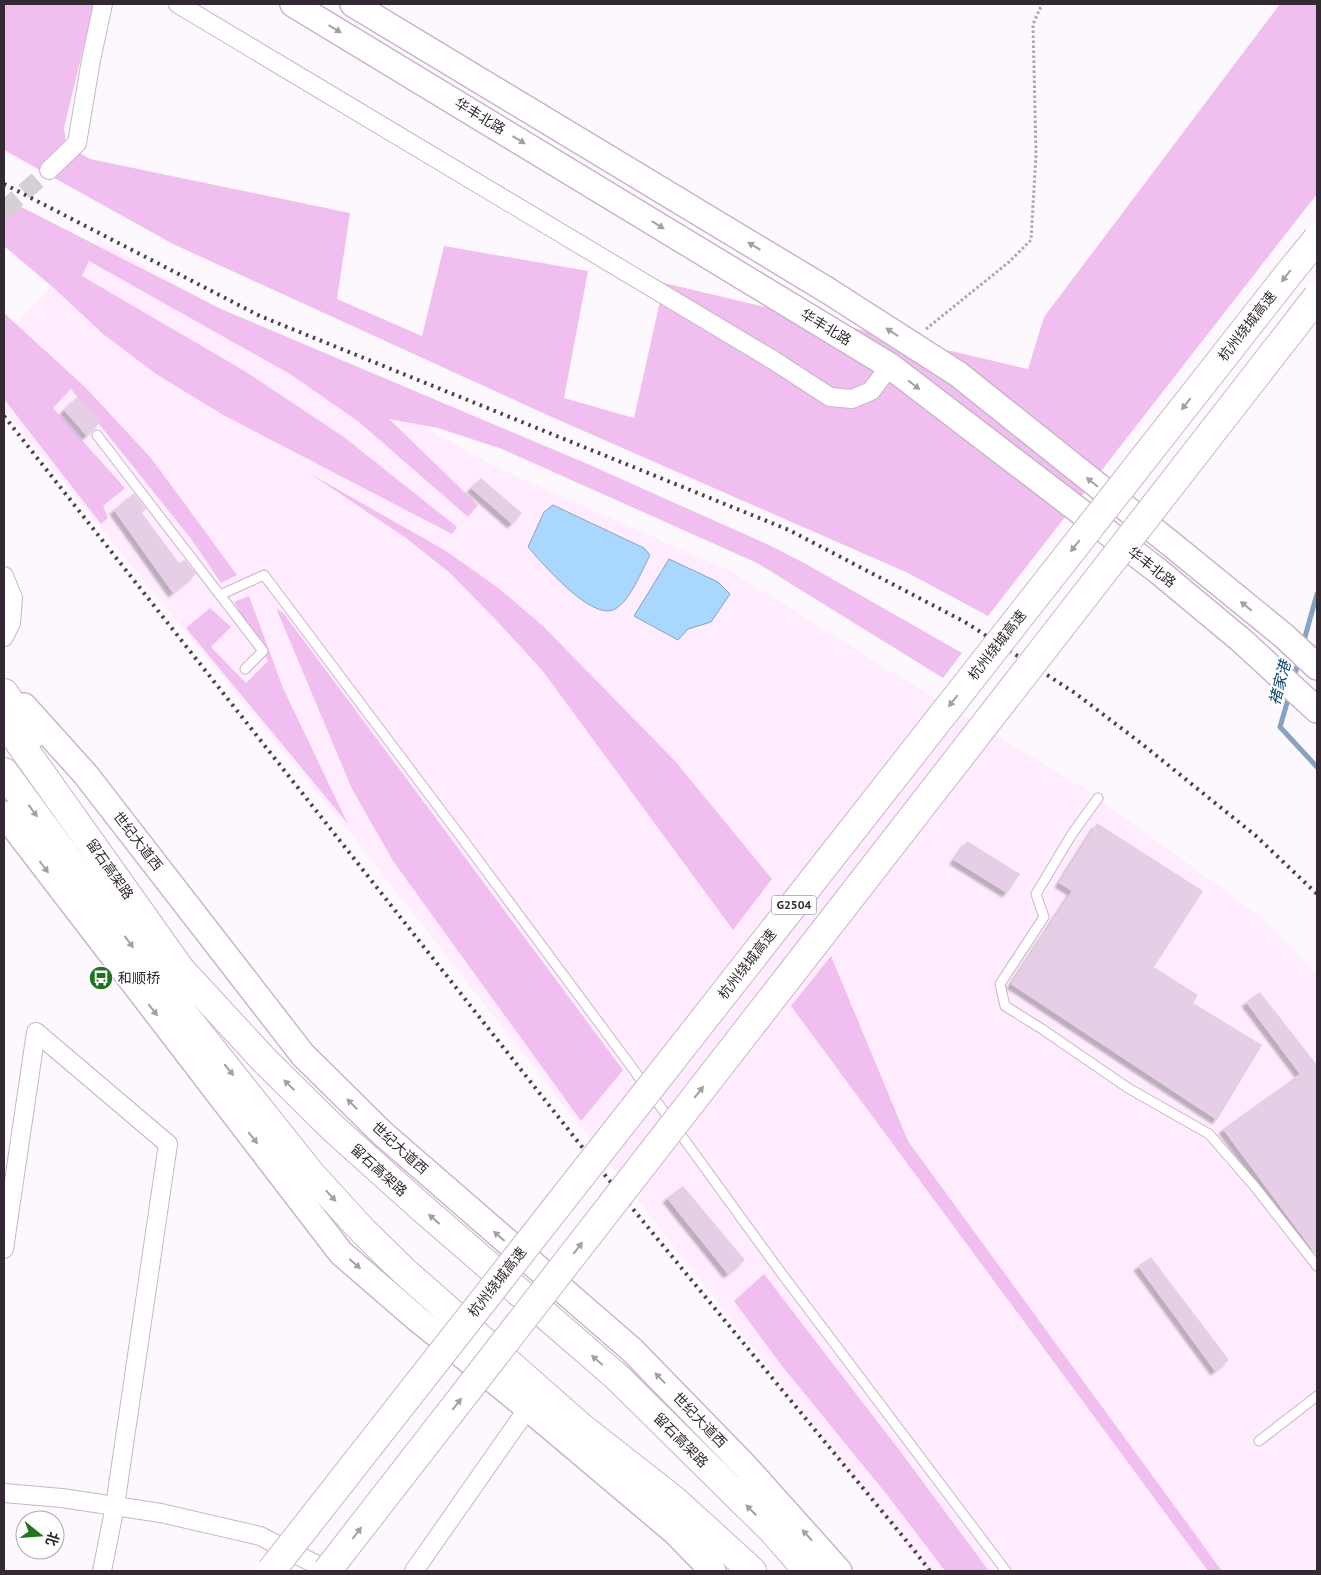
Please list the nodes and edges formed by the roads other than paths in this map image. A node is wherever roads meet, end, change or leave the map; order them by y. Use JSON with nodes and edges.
{"nodes":[{"id":1,"x":103,"y":4,"type":"edge"},
{"id":2,"x":178,"y":4,"type":"edge"},
{"id":3,"x":293,"y":4,"type":"edge"},
{"id":4,"x":354,"y":4,"type":"edge"},
{"id":5,"x":49,"y":170,"type":"tunnel mouth"},
{"id":6,"x":1317,"y":239,"type":"edge"},
{"id":7,"x":1317,"y":297,"type":"edge"},
{"id":8,"x":890,"y":366,"type":"junction"},
{"id":9,"x":98,"y":435,"type":"dead end"},
{"id":10,"x":4,"y":576,"type":"edge"},
{"id":11,"x":220,"y":595,"type":"junction"},
{"id":12,"x":4,"y":636,"type":"edge"},
{"id":13,"x":1317,"y":667,"type":"edge"},
{"id":14,"x":245,"y":669,"type":"dead end"},
{"id":15,"x":4,"y":685,"type":"edge"},
{"id":16,"x":4,"y":692,"type":"edge"},
{"id":17,"x":1317,"y":710,"type":"edge"},
{"id":18,"x":4,"y":720,"type":"edge"},
{"id":19,"x":4,"y":772,"type":"edge"},
{"id":20,"x":1098,"y":798,"type":"dead end"},
{"id":21,"x":4,"y":814,"type":"edge"},
{"id":22,"x":265,"y":1062,"type":"junction"},
{"id":23,"x":4,"y":1249,"type":"edge"},
{"id":24,"x":1317,"y":1266,"type":"edge"},
{"id":25,"x":1317,"y":1396,"type":"edge"},
{"id":26,"x":528,"y":1408,"type":"junction"},
{"id":27,"x":1259,"y":1441,"type":"dead end"},
{"id":28,"x":4,"y":1493,"type":"edge"},
{"id":29,"x":115,"y":1506,"type":"junction"},
{"id":30,"x":102,"y":1571,"type":"edge"},
{"id":31,"x":271,"y":1571,"type":"edge"},
{"id":32,"x":328,"y":1571,"type":"edge"},
{"id":33,"x":414,"y":1571,"type":"edge"},
{"id":34,"x":713,"y":1571,"type":"edge"},
{"id":35,"x":752,"y":1571,"type":"edge"},
{"id":36,"x":808,"y":1571,"type":"edge"},
{"id":37,"x":840,"y":1571,"type":"edge"},
{"id":38,"x":1006,"y":1571,"type":"edge"}],
"edges":[{"from":1,"to":5,"type":"street"},
{"from":2,"to":8,"type":"street"},
{"from":3,"to":8,"type":"main road","name":"华丰北路","one_way":true},
{"from":13,"to":4,"type":"main road","name":"华丰北路","one_way":true},
{"from":6,"to":31,"type":"highway","name":"杭州绕城高速","number":"G2504","one_way":true,"bridge":true},
{"from":32,"to":7,"type":"highway","number":"G2504","one_way":true,"bridge":true},
{"from":8,"to":17,"type":"main road","name":"华丰北路","one_way":true},
{"from":9,"to":11,"type":"lane"},
{"from":10,"to":12,"type":"street"},
{"from":11,"to":14,"type":"lane"},
{"from":11,"to":38,"type":"lane"},
{"from":37,"to":15,"type":"main road","name":"世纪大道西","one_way":true},
{"from":16,"to":22,"type":"highway"},
{"from":18,"to":22,"type":"highway","name":"留石高架路"},
{"from":19,"to":35,"type":"highway","name":"留石高架路","one_way":true},
{"from":20,"to":24,"type":"lane"},
{"from":21,"to":26,"type":"main road","one_way":true},
{"from":36,"to":22,"type":"highway","name":"留石高架路","one_way":true},
{"from":23,"to":29,"type":"street"},
{"from":25,"to":27,"type":"lane"},
{"from":26,"to":33,"type":"street"},
{"from":26,"to":34,"type":"main road"},
{"from":28,"to":29,"type":"street"},
{"from":29,"to":30,"type":"street"},
{"from":29,"to":32,"type":"street"}]}
